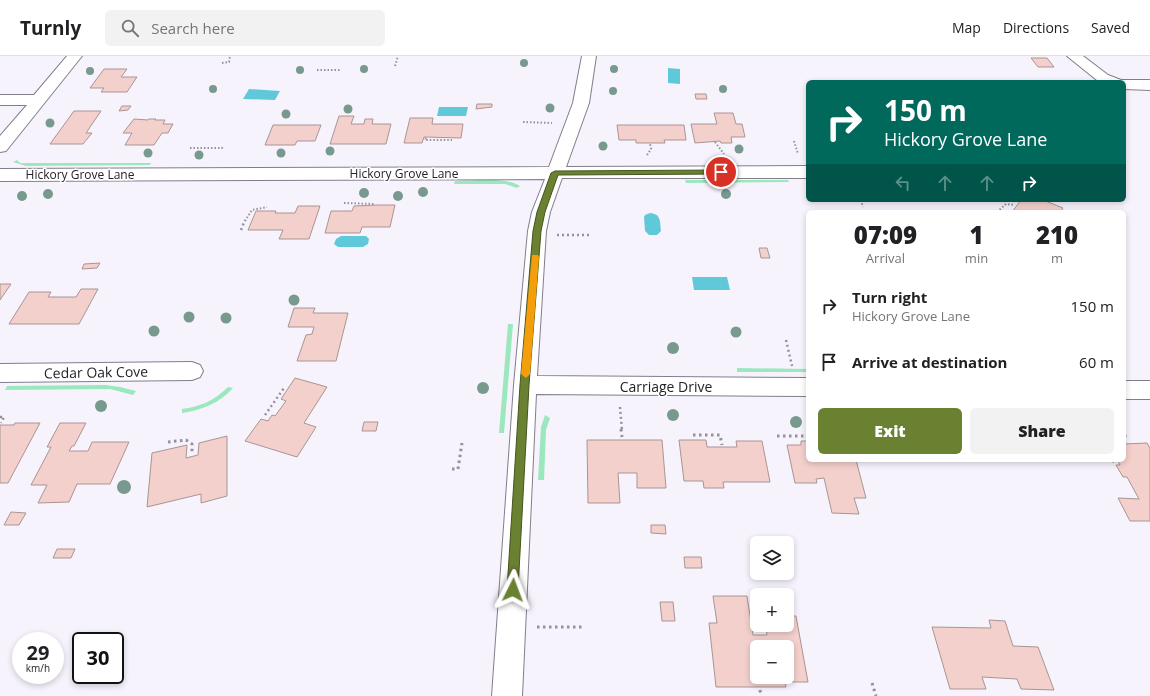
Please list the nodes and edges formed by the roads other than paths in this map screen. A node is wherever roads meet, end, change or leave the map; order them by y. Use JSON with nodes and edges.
{"nodes":[{"id":1,"x":75,"y":56,"type":"edge"},
{"id":2,"x":588,"y":56,"type":"edge"},
{"id":3,"x":1074,"y":56,"type":"edge"},
{"id":4,"x":1109,"y":80,"type":"edge"},
{"id":5,"x":1126,"y":84,"type":"edge"},
{"id":6,"x":1150,"y":85,"type":"edge"},
{"id":7,"x":0,"y":100,"type":"edge"},
{"id":8,"x":39,"y":100,"type":"junction"},
{"id":9,"x":0,"y":148,"type":"edge"},
{"id":10,"x":806,"y":172,"type":"edge"},
{"id":11,"x":555,"y":173,"type":"junction"},
{"id":12,"x":0,"y":175,"type":"edge"},
{"id":13,"x":192,"y":371,"type":"dead end"},
{"id":14,"x":0,"y":373,"type":"edge"},
{"id":15,"x":525,"y":385,"type":"junction"},
{"id":16,"x":806,"y":387,"type":"edge"},
{"id":17,"x":1126,"y":390,"type":"edge"},
{"id":18,"x":1150,"y":390,"type":"edge"},
{"id":19,"x":507,"y":696,"type":"edge"}],
"edges":[{"from":1,"to":8,"type":"street"},
{"from":2,"to":11,"type":"street"},
{"from":3,"to":4,"type":"street"},
{"from":5,"to":6,"type":"street"},
{"from":7,"to":8,"type":"street"},
{"from":8,"to":9,"type":"street"},
{"from":10,"to":11,"type":"street","name":"Hickory Grove Lane"},
{"from":11,"to":12,"type":"street","name":"Hickory Grove Lane"},
{"from":11,"to":15,"type":"street"},
{"from":13,"to":14,"type":"street","name":"Cedar Oak Cove"},
{"from":15,"to":16,"type":"street","name":"Carriage Drive"},
{"from":15,"to":19,"type":"street"},
{"from":17,"to":18,"type":"street"}]}
